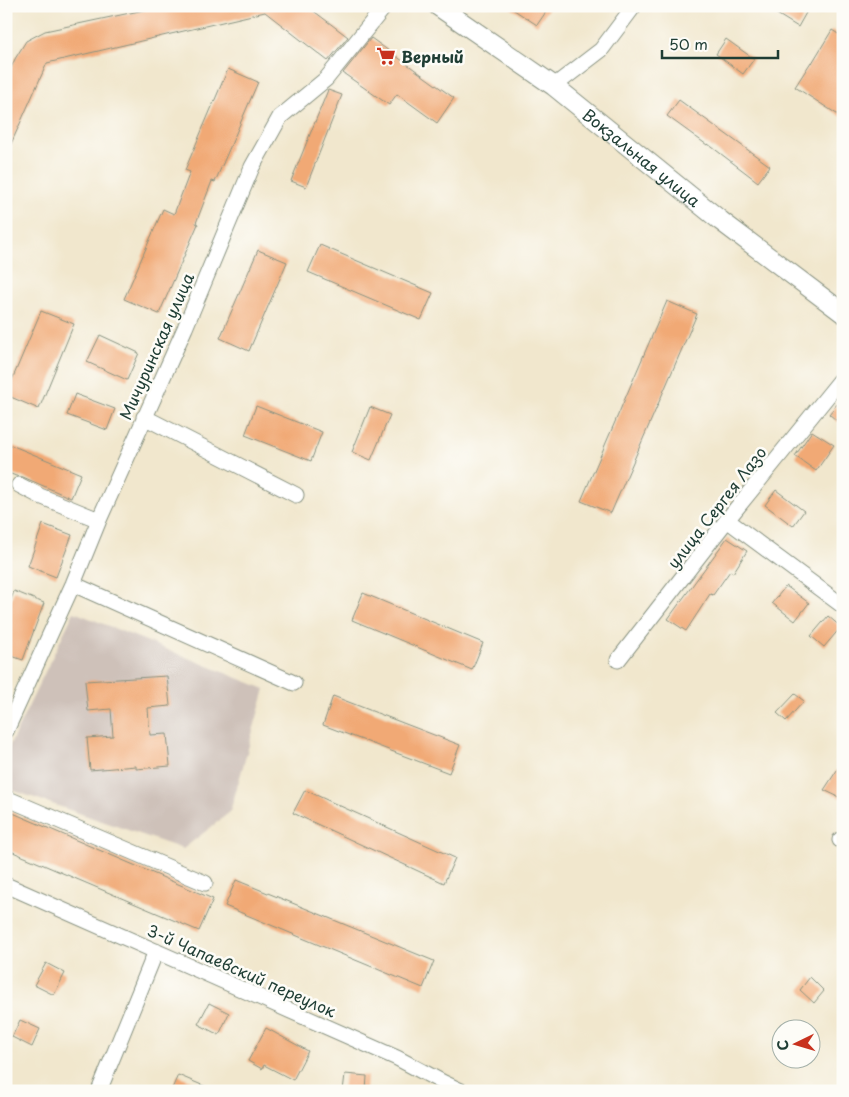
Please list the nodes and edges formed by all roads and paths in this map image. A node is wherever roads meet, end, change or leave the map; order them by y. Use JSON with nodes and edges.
{"nodes":[{"id":1,"x":385,"y":6,"type":"edge"},
{"id":2,"x":438,"y":6,"type":"edge"},
{"id":3,"x":634,"y":6,"type":"edge"},
{"id":4,"x":554,"y":86,"type":"junction"},
{"id":5,"x":843,"y":313,"type":"edge"},
{"id":6,"x":843,"y":377,"type":"edge"},
{"id":7,"x":144,"y":416,"type":"junction"},
{"id":8,"x":19,"y":485,"type":"dead end"},
{"id":9,"x":296,"y":495,"type":"dead end"},
{"id":10,"x":99,"y":520,"type":"junction"},
{"id":11,"x":726,"y":520,"type":"junction"},
{"id":12,"x":73,"y":584,"type":"junction"},
{"id":13,"x":843,"y":606,"type":"edge"},
{"id":14,"x":618,"y":660,"type":"dead end"},
{"id":15,"x":294,"y":683,"type":"dead end"},
{"id":16,"x":6,"y":731,"type":"edge"},
{"id":17,"x":6,"y":798,"type":"edge"},
{"id":18,"x":205,"y":882,"type":"dead end"},
{"id":19,"x":6,"y":885,"type":"edge"},
{"id":20,"x":156,"y":952,"type":"junction"},
{"id":21,"x":443,"y":1087,"type":"edge"},
{"id":22,"x":99,"y":1091,"type":"edge"},
{"id":23,"x":461,"y":1091,"type":"edge"}],
"edges":[{"from":1,"to":7,"type":"street","name":"Мичуринская улица"},
{"from":2,"to":4,"type":"main road","name":"Вокзальная улица"},
{"from":3,"to":4,"type":"street"},
{"from":4,"to":5,"type":"main road","name":"Вокзальная улица"},
{"from":6,"to":11,"type":"street","name":"улица Сергея Лазо"},
{"from":7,"to":9,"type":"street"},
{"from":7,"to":10,"type":"street","name":"Мичуринская улица"},
{"from":8,"to":10,"type":"street"},
{"from":10,"to":12,"type":"street","name":"Мичуринская улица"},
{"from":11,"to":13,"type":"street"},
{"from":11,"to":14,"type":"street","name":"улица Сергея Лазо"},
{"from":12,"to":15,"type":"street"},
{"from":12,"to":16,"type":"street","name":"Мичуринская улица"},
{"from":17,"to":18,"type":"street"},
{"from":19,"to":20,"type":"street","name":"3-й Чапаевский переулок"},
{"from":20,"to":21,"type":"street","name":"3-й Чапаевский переулок"},
{"from":20,"to":22,"type":"street"},
{"from":21,"to":23,"type":"street","name":"3-й Чапаевский переулок"}]}
